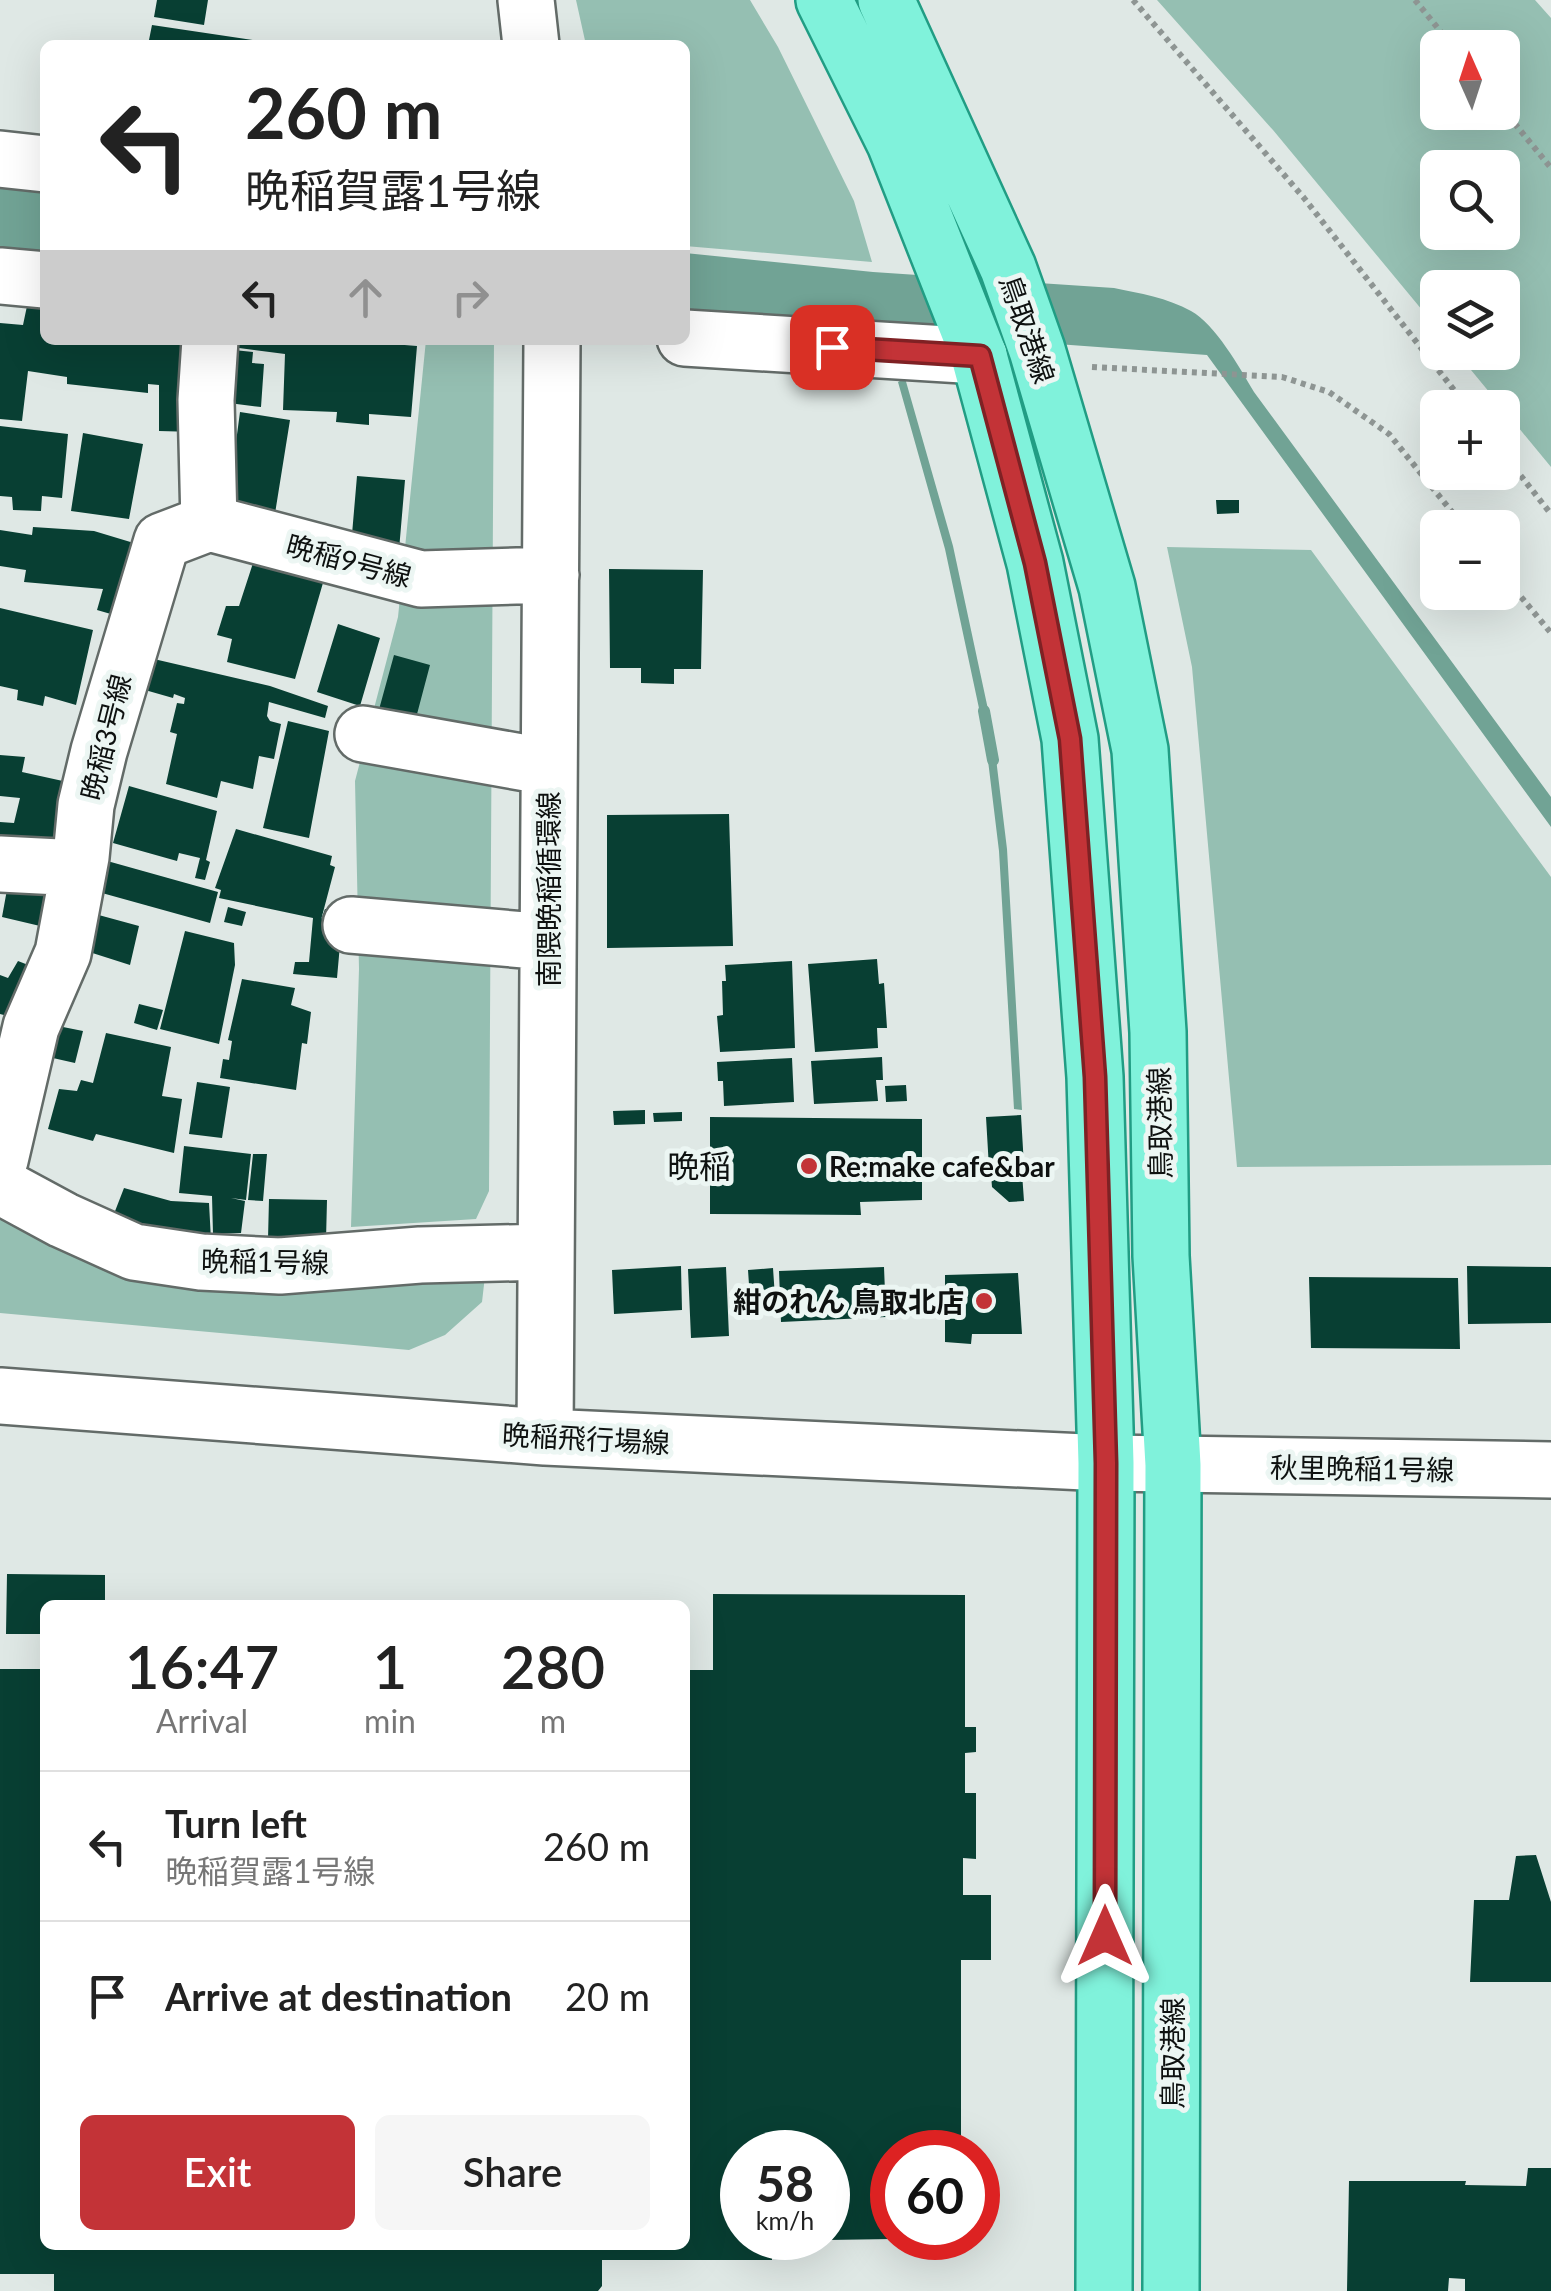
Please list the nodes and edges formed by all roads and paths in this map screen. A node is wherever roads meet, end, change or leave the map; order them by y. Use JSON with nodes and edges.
{"nodes":[{"id":1,"x":526,"y":0,"type":"edge"},
{"id":2,"x":824,"y":0,"type":"edge"},
{"id":3,"x":886,"y":0,"type":"edge"},
{"id":4,"x":1133,"y":0,"type":"edge"},
{"id":5,"x":1415,"y":0,"type":"edge"},
{"id":6,"x":1439,"y":30,"type":"edge"},
{"id":7,"x":531,"y":40,"type":"edge"},
{"id":8,"x":1520,"y":130,"type":"edge"},
{"id":9,"x":0,"y":159,"type":"edge"},
{"id":10,"x":40,"y":163,"type":"edge"},
{"id":11,"x":1551,"y":168,"type":"edge"},
{"id":12,"x":0,"y":276,"type":"edge"},
{"id":13,"x":40,"y":280,"type":"edge"},
{"id":14,"x":690,"y":338,"type":"edge"},
{"id":15,"x":210,"y":345,"type":"edge"},
{"id":16,"x":552,"y":345,"type":"edge"},
{"id":17,"x":978,"y":350,"type":"junction"},
{"id":18,"x":1039,"y":357,"type":"junction"},
{"id":19,"x":1454,"y":390,"type":"edge"},
{"id":20,"x":1520,"y":475,"type":"edge"},
{"id":21,"x":1450,"y":510,"type":"edge"},
{"id":22,"x":1551,"y":514,"type":"edge"},
{"id":23,"x":209,"y":523,"type":"junction"},
{"id":24,"x":551,"y":575,"type":"junction"},
{"id":25,"x":1520,"y":596,"type":"edge"},
{"id":26,"x":1551,"y":633,"type":"edge"},
{"id":27,"x":363,"y":734,"type":"dead end"},
{"id":28,"x":549,"y":767,"type":"junction"},
{"id":29,"x":0,"y":864,"type":"edge"},
{"id":30,"x":79,"y":868,"type":"junction"},
{"id":31,"x":351,"y":925,"type":"dead end"},
{"id":32,"x":548,"y":942,"type":"junction"},
{"id":33,"x":0,"y":1160,"type":"edge"},
{"id":34,"x":0,"y":1186,"type":"edge"},
{"id":35,"x":546,"y":1252,"type":"junction"},
{"id":36,"x":0,"y":1396,"type":"edge"},
{"id":37,"x":545,"y":1437,"type":"junction"},
{"id":38,"x":1106,"y":1463,"type":"junction"},
{"id":39,"x":1173,"y":1465,"type":"junction"},
{"id":40,"x":1551,"y":1470,"type":"edge"},
{"id":41,"x":1104,"y":2291,"type":"edge"},
{"id":42,"x":1171,"y":2291,"type":"edge"}],
"edges":[{"from":1,"to":7,"type":"street"},
{"from":2,"to":17,"type":"main road","name":"鳥取港線"},
{"from":3,"to":18,"type":"main road","name":"鳥取港線"},
{"from":4,"to":19,"type":"path"},
{"from":5,"to":6,"type":"path"},
{"from":8,"to":11,"type":"path"},
{"from":9,"to":10,"type":"street"},
{"from":12,"to":13,"type":"street"},
{"from":14,"to":17,"type":"street"},
{"from":15,"to":23,"type":"street"},
{"from":16,"to":24,"type":"street","name":"南隈晩稲循環線"},
{"from":17,"to":38,"type":"main road","name":"鳥取港線"},
{"from":18,"to":21,"type":"path"},
{"from":18,"to":39,"type":"main road","name":"鳥取港線"},
{"from":20,"to":22,"type":"path"},
{"from":23,"to":24,"type":"street","name":"晩稲9号線"},
{"from":23,"to":30,"type":"street","name":"晩稲3号線"},
{"from":24,"to":28,"type":"street","name":"南隈晩稲循環線"},
{"from":25,"to":26,"type":"path"},
{"from":27,"to":28,"type":"street"},
{"from":28,"to":32,"type":"street","name":"南隈晩稲循環線"},
{"from":29,"to":30,"type":"street"},
{"from":30,"to":33,"type":"street","name":"晩稲3号線"},
{"from":31,"to":32,"type":"street"},
{"from":32,"to":35,"type":"street","name":"南隈晩稲循環線"},
{"from":34,"to":35,"type":"street","name":"晩稲1号線"},
{"from":35,"to":37,"type":"street","name":"南隈晩稲循環線"},
{"from":36,"to":37,"type":"street","name":"晩稲飛行場線"},
{"from":37,"to":38,"type":"street","name":"晩稲飛行場線"},
{"from":38,"to":39,"type":"street","name":"晩稲飛行場線"},
{"from":38,"to":41,"type":"main road","name":"鳥取港線"},
{"from":39,"to":40,"type":"street","name":"秋里晩稲1号線"},
{"from":39,"to":42,"type":"main road","name":"鳥取港線"}]}
